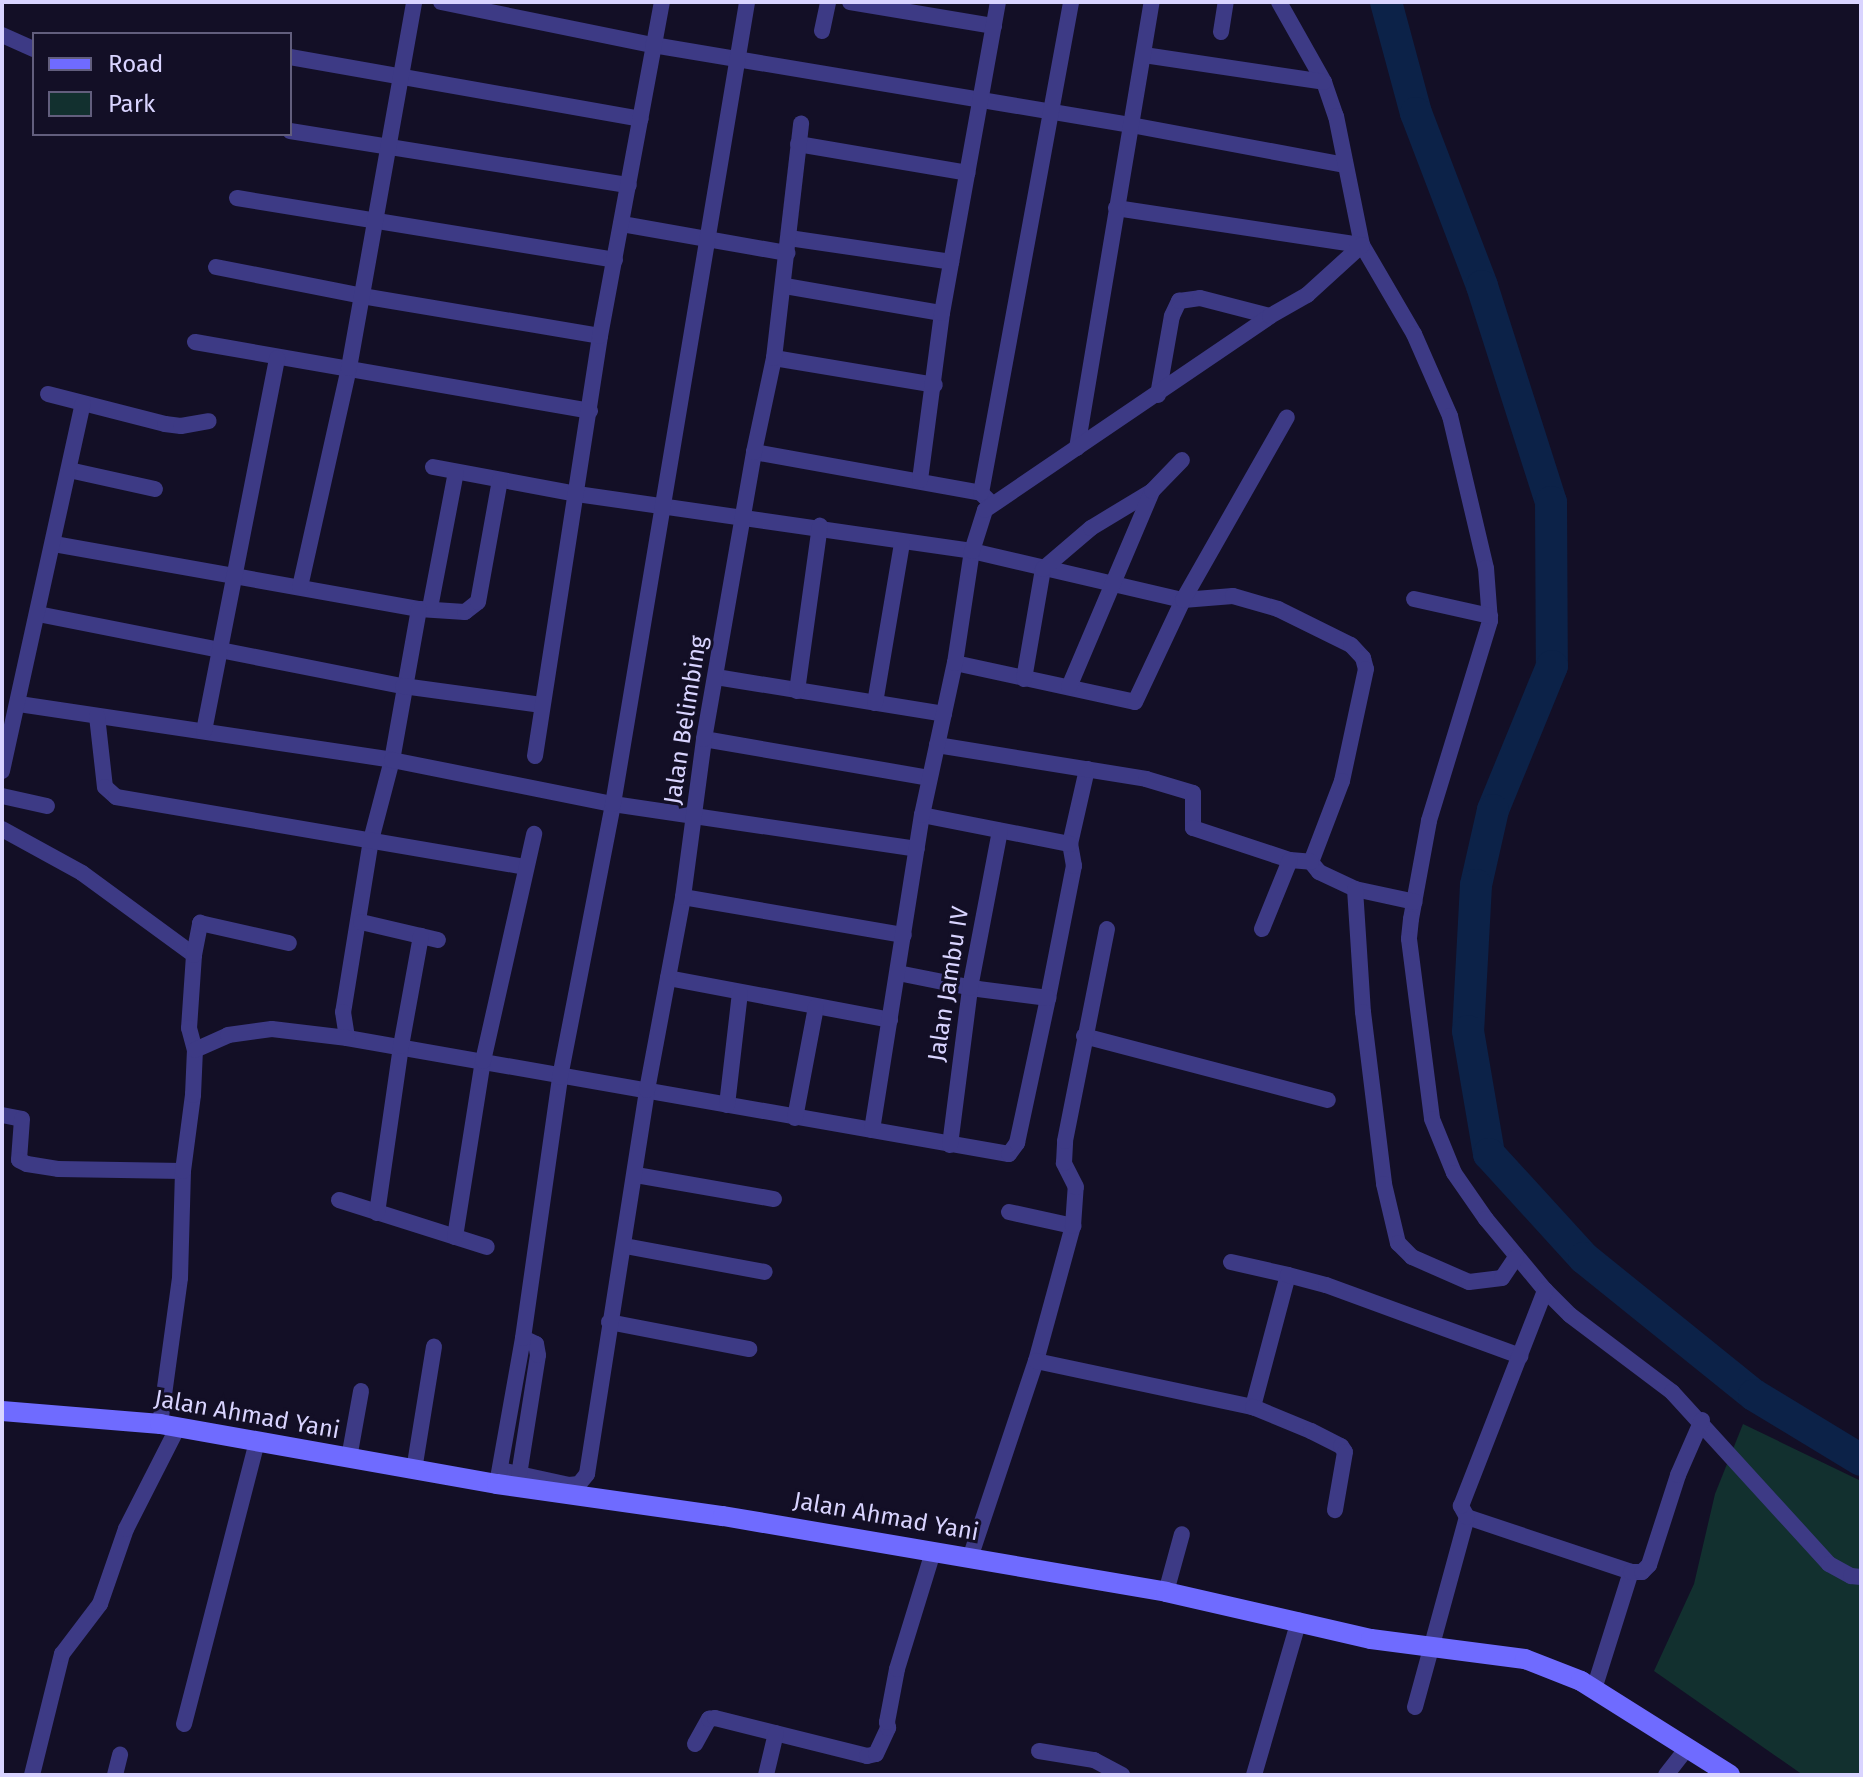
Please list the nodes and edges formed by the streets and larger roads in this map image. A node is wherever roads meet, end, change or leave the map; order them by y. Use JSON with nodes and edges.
{"nodes":[{"id":1,"x":414,"y":2,"type":"edge"},
{"id":2,"x":441,"y":2,"type":"edge"},
{"id":3,"x":662,"y":2,"type":"edge"},
{"id":4,"x":747,"y":2,"type":"edge"},
{"id":5,"x":828,"y":2,"type":"edge"},
{"id":6,"x":850,"y":2,"type":"edge"},
{"id":7,"x":998,"y":2,"type":"edge"},
{"id":8,"x":1071,"y":2,"type":"edge"},
{"id":9,"x":1152,"y":2,"type":"edge"},
{"id":10,"x":1226,"y":2,"type":"edge"},
{"id":11,"x":1279,"y":2,"type":"edge"},
{"id":12,"x":994,"y":26,"type":"junction"},
{"id":13,"x":822,"y":31,"type":"dead end"},
{"id":14,"x":1221,"y":32,"type":"dead end"},
{"id":15,"x":2,"y":35,"type":"edge"},
{"id":16,"x":653,"y":45,"type":"junction"},
{"id":17,"x":32,"y":48,"type":"edge"},
{"id":18,"x":1144,"y":55,"type":"junction"},
{"id":19,"x":292,"y":57,"type":"edge"},
{"id":20,"x":738,"y":58,"type":"junction"},
{"id":21,"x":400,"y":75,"type":"junction"},
{"id":22,"x":1324,"y":82,"type":"junction"},
{"id":23,"x":982,"y":102,"type":"junction"},
{"id":24,"x":1051,"y":112,"type":"junction"},
{"id":25,"x":641,"y":119,"type":"junction"},
{"id":26,"x":801,"y":124,"type":"dead end"},
{"id":27,"x":1131,"y":125,"type":"junction"},
{"id":28,"x":292,"y":131,"type":"edge"},
{"id":29,"x":798,"y":144,"type":"junction"},
{"id":30,"x":388,"y":147,"type":"junction"},
{"id":31,"x":1344,"y":165,"type":"junction"},
{"id":32,"x":968,"y":173,"type":"junction"},
{"id":33,"x":629,"y":185,"type":"junction"},
{"id":34,"x":237,"y":198,"type":"dead end"},
{"id":35,"x":1116,"y":208,"type":"junction"},
{"id":36,"x":376,"y":220,"type":"junction"},
{"id":37,"x":622,"y":224,"type":"junction"},
{"id":38,"x":709,"y":238,"type":"junction"},
{"id":39,"x":1362,"y":245,"type":"junction"},
{"id":40,"x":788,"y":246,"type":"junction"},
{"id":41,"x":615,"y":260,"type":"junction"},
{"id":42,"x":951,"y":262,"type":"junction"},
{"id":43,"x":216,"y":267,"type":"dead end"},
{"id":44,"x":785,"y":286,"type":"junction"},
{"id":45,"x":362,"y":296,"type":"junction"},
{"id":46,"x":942,"y":313,"type":"junction"},
{"id":47,"x":1270,"y":316,"type":"junction"},
{"id":48,"x":600,"y":336,"type":"junction"},
{"id":49,"x":195,"y":342,"type":"dead end"},
{"id":50,"x":277,"y":358,"type":"junction"},
{"id":51,"x":774,"y":358,"type":"junction"},
{"id":52,"x":349,"y":368,"type":"junction"},
{"id":53,"x":935,"y":385,"type":"junction"},
{"id":54,"x":48,"y":394,"type":"dead end"},
{"id":55,"x":1158,"y":395,"type":"junction"},
{"id":56,"x":83,"y":404,"type":"junction"},
{"id":57,"x":590,"y":411,"type":"junction"},
{"id":58,"x":1287,"y":417,"type":"dead end"},
{"id":59,"x":209,"y":421,"type":"dead end"},
{"id":60,"x":1077,"y":448,"type":"junction"},
{"id":61,"x":754,"y":452,"type":"junction"},
{"id":62,"x":1182,"y":460,"type":"dead end"},
{"id":63,"x":433,"y":467,"type":"dead end"},
{"id":64,"x":69,"y":470,"type":"junction"},
{"id":65,"x":456,"y":472,"type":"junction"},
{"id":66,"x":500,"y":480,"type":"junction"},
{"id":67,"x":920,"y":480,"type":"junction"},
{"id":68,"x":155,"y":489,"type":"dead end"},
{"id":69,"x":1152,"y":491,"type":"junction"},
{"id":70,"x":577,"y":494,"type":"junction"},
{"id":71,"x":986,"y":498,"type":"junction"},
{"id":72,"x":663,"y":507,"type":"junction"},
{"id":73,"x":743,"y":517,"type":"junction"},
{"id":74,"x":820,"y":526,"type":"junction"},
{"id":75,"x":902,"y":543,"type":"junction"},
{"id":76,"x":54,"y":544,"type":"junction"},
{"id":77,"x":972,"y":551,"type":"junction"},
{"id":78,"x":1043,"y":569,"type":"junction"},
{"id":79,"x":232,"y":574,"type":"junction"},
{"id":80,"x":1113,"y":582,"type":"junction"},
{"id":81,"x":300,"y":587,"type":"junction"},
{"id":82,"x":1414,"y":599,"type":"dead end"},
{"id":83,"x":1183,"y":600,"type":"junction"},
{"id":84,"x":424,"y":608,"type":"junction"},
{"id":85,"x":38,"y":614,"type":"junction"},
{"id":86,"x":1490,"y":616,"type":"junction"},
{"id":87,"x":220,"y":651,"type":"junction"},
{"id":88,"x":955,"y":663,"type":"junction"},
{"id":89,"x":716,"y":677,"type":"junction"},
{"id":90,"x":1024,"y":679,"type":"junction"},
{"id":91,"x":403,"y":686,"type":"junction"},
{"id":92,"x":1069,"y":687,"type":"junction"},
{"id":93,"x":797,"y":691,"type":"junction"},
{"id":94,"x":875,"y":703,"type":"junction"},
{"id":95,"x":19,"y":704,"type":"junction"},
{"id":96,"x":542,"y":705,"type":"junction"},
{"id":97,"x":944,"y":714,"type":"junction"},
{"id":98,"x":97,"y":716,"type":"junction"},
{"id":99,"x":204,"y":731,"type":"junction"},
{"id":100,"x":704,"y":739,"type":"junction"},
{"id":101,"x":937,"y":745,"type":"junction"},
{"id":102,"x":535,"y":756,"type":"dead end"},
{"id":103,"x":392,"y":760,"type":"junction"},
{"id":104,"x":1087,"y":769,"type":"junction"},
{"id":105,"x":2,"y":771,"type":"edge"},
{"id":106,"x":929,"y":778,"type":"junction"},
{"id":107,"x":2,"y":796,"type":"edge"},
{"id":108,"x":613,"y":804,"type":"junction"},
{"id":109,"x":47,"y":806,"type":"dead end"},
{"id":110,"x":695,"y":815,"type":"junction"},
{"id":111,"x":922,"y":815,"type":"junction"},
{"id":112,"x":2,"y":829,"type":"edge"},
{"id":113,"x":1000,"y":831,"type":"junction"},
{"id":114,"x":534,"y":834,"type":"dead end"},
{"id":115,"x":371,"y":840,"type":"junction"},
{"id":116,"x":1070,"y":844,"type":"junction"},
{"id":117,"x":917,"y":849,"type":"junction"},
{"id":118,"x":1290,"y":860,"type":"junction"},
{"id":119,"x":1311,"y":862,"type":"junction"},
{"id":120,"x":526,"y":867,"type":"junction"},
{"id":121,"x":1355,"y":889,"type":"junction"},
{"id":122,"x":683,"y":897,"type":"junction"},
{"id":123,"x":1415,"y":902,"type":"junction"},
{"id":124,"x":361,"y":922,"type":"junction"},
{"id":125,"x":1107,"y":929,"type":"dead end"},
{"id":126,"x":1262,"y":929,"type":"dead end"},
{"id":127,"x":904,"y":935,"type":"junction"},
{"id":128,"x":421,"y":936,"type":"junction"},
{"id":129,"x":438,"y":940,"type":"dead end"},
{"id":130,"x":289,"y":943,"type":"dead end"},
{"id":131,"x":194,"y":955,"type":"junction"},
{"id":132,"x":898,"y":973,"type":"junction"},
{"id":133,"x":668,"y":978,"type":"junction"},
{"id":134,"x":970,"y":988,"type":"junction"},
{"id":135,"x":740,"y":993,"type":"junction"},
{"id":136,"x":1048,"y":998,"type":"junction"},
{"id":137,"x":816,"y":1007,"type":"junction"},
{"id":138,"x":890,"y":1020,"type":"junction"},
{"id":139,"x":1084,"y":1036,"type":"junction"},
{"id":140,"x":347,"y":1038,"type":"junction"},
{"id":141,"x":401,"y":1046,"type":"junction"},
{"id":142,"x":195,"y":1050,"type":"junction"},
{"id":143,"x":483,"y":1061,"type":"junction"},
{"id":144,"x":560,"y":1077,"type":"junction"},
{"id":145,"x":647,"y":1090,"type":"junction"},
{"id":146,"x":1328,"y":1100,"type":"dead end"},
{"id":147,"x":727,"y":1105,"type":"junction"},
{"id":148,"x":2,"y":1115,"type":"edge"},
{"id":149,"x":795,"y":1118,"type":"junction"},
{"id":150,"x":872,"y":1130,"type":"junction"},
{"id":151,"x":950,"y":1145,"type":"junction"},
{"id":152,"x":183,"y":1171,"type":"junction"},
{"id":153,"x":636,"y":1175,"type":"junction"},
{"id":154,"x":774,"y":1199,"type":"dead end"},
{"id":155,"x":339,"y":1200,"type":"dead end"},
{"id":156,"x":1009,"y":1212,"type":"dead end"},
{"id":157,"x":377,"y":1213,"type":"junction"},
{"id":158,"x":1073,"y":1226,"type":"junction"},
{"id":159,"x":455,"y":1237,"type":"junction"},
{"id":160,"x":625,"y":1246,"type":"junction"},
{"id":161,"x":487,"y":1247,"type":"dead end"},
{"id":162,"x":1516,"y":1257,"type":"junction"},
{"id":163,"x":1231,"y":1262,"type":"dead end"},
{"id":164,"x":765,"y":1272,"type":"dead end"},
{"id":165,"x":1288,"y":1275,"type":"junction"},
{"id":166,"x":1545,"y":1290,"type":"junction"},
{"id":167,"x":609,"y":1322,"type":"junction"},
{"id":168,"x":523,"y":1338,"type":"junction"},
{"id":169,"x":434,"y":1347,"type":"dead end"},
{"id":170,"x":749,"y":1349,"type":"dead end"},
{"id":171,"x":1520,"y":1356,"type":"junction"},
{"id":172,"x":1036,"y":1361,"type":"junction"},
{"id":173,"x":361,"y":1391,"type":"dead end"},
{"id":174,"x":1253,"y":1407,"type":"junction"},
{"id":175,"x":2,"y":1411,"type":"edge"},
{"id":176,"x":1702,"y":1420,"type":"junction"},
{"id":177,"x":169,"y":1427,"type":"junction"},
{"id":178,"x":257,"y":1441,"type":"junction"},
{"id":179,"x":349,"y":1458,"type":"junction"},
{"id":180,"x":414,"y":1470,"type":"junction"},
{"id":181,"x":519,"y":1475,"type":"junction"},
{"id":182,"x":498,"y":1477,"type":"junction"},
{"id":183,"x":1335,"y":1510,"type":"dead end"},
{"id":184,"x":1467,"y":1517,"type":"junction"},
{"id":185,"x":1182,"y":1534,"type":"dead end"},
{"id":186,"x":933,"y":1552,"type":"junction"},
{"id":187,"x":970,"y":1558,"type":"junction"},
{"id":188,"x":1631,"y":1572,"type":"junction"},
{"id":189,"x":1861,"y":1577,"type":"edge"},
{"id":190,"x":1166,"y":1592,"type":"junction"},
{"id":191,"x":1299,"y":1620,"type":"junction"},
{"id":192,"x":1432,"y":1649,"type":"junction"},
{"id":193,"x":1594,"y":1689,"type":"junction"},
{"id":194,"x":1415,"y":1707,"type":"dead end"},
{"id":195,"x":184,"y":1724,"type":"dead end"},
{"id":196,"x":776,"y":1733,"type":"junction"},
{"id":197,"x":695,"y":1744,"type":"dead end"},
{"id":198,"x":1686,"y":1749,"type":"junction"},
{"id":199,"x":1039,"y":1751,"type":"dead end"},
{"id":200,"x":120,"y":1755,"type":"dead end"},
{"id":201,"x":32,"y":1775,"type":"edge"},
{"id":202,"x":115,"y":1775,"type":"edge"},
{"id":203,"x":766,"y":1775,"type":"edge"},
{"id":204,"x":1122,"y":1775,"type":"edge"},
{"id":205,"x":1254,"y":1775,"type":"edge"},
{"id":206,"x":1666,"y":1775,"type":"edge"},
{"id":207,"x":1730,"y":1775,"type":"edge"}],
"edges":[{"from":1,"to":21,"type":"street"},
{"from":2,"to":16,"type":"street"},
{"from":3,"to":16,"type":"street"},
{"from":4,"to":20,"type":"street"},
{"from":5,"to":13,"type":"street"},
{"from":6,"to":12,"type":"street"},
{"from":7,"to":12,"type":"street"},
{"from":8,"to":24,"type":"street"},
{"from":9,"to":18,"type":"street"},
{"from":10,"to":14,"type":"street"},
{"from":11,"to":22,"type":"street"},
{"from":12,"to":23,"type":"street"},
{"from":15,"to":17,"type":"street"},
{"from":16,"to":20,"type":"street"},
{"from":16,"to":25,"type":"street"},
{"from":18,"to":22,"type":"street"},
{"from":18,"to":27,"type":"street"},
{"from":19,"to":21,"type":"street"},
{"from":20,"to":23,"type":"street"},
{"from":20,"to":38,"type":"street"},
{"from":21,"to":25,"type":"street"},
{"from":21,"to":30,"type":"street"},
{"from":22,"to":31,"type":"street"},
{"from":23,"to":24,"type":"street"},
{"from":23,"to":32,"type":"street"},
{"from":24,"to":27,"type":"street"},
{"from":24,"to":71,"type":"street"},
{"from":25,"to":33,"type":"street"},
{"from":26,"to":29,"type":"street","name":"Jalan Belimbing"},
{"from":27,"to":31,"type":"street"},
{"from":27,"to":35,"type":"street"},
{"from":28,"to":30,"type":"street"},
{"from":29,"to":32,"type":"street"},
{"from":29,"to":40,"type":"street","name":"Jalan Belimbing"},
{"from":30,"to":33,"type":"street"},
{"from":30,"to":36,"type":"street"},
{"from":31,"to":39,"type":"street"},
{"from":32,"to":42,"type":"street"},
{"from":33,"to":37,"type":"street"},
{"from":34,"to":36,"type":"street"},
{"from":35,"to":39,"type":"street"},
{"from":35,"to":60,"type":"street"},
{"from":36,"to":41,"type":"street"},
{"from":36,"to":45,"type":"street"},
{"from":37,"to":38,"type":"street"},
{"from":37,"to":41,"type":"street"},
{"from":38,"to":40,"type":"street"},
{"from":38,"to":72,"type":"street"},
{"from":39,"to":47,"type":"street"},
{"from":39,"to":86,"type":"street"},
{"from":40,"to":42,"type":"street"},
{"from":40,"to":44,"type":"street","name":"Jalan Belimbing"},
{"from":41,"to":48,"type":"street"},
{"from":42,"to":46,"type":"street"},
{"from":43,"to":45,"type":"street"},
{"from":44,"to":46,"type":"street"},
{"from":44,"to":51,"type":"street","name":"Jalan Belimbing"},
{"from":45,"to":48,"type":"street"},
{"from":45,"to":52,"type":"street"},
{"from":46,"to":53,"type":"street"},
{"from":47,"to":55,"type":"street"},
{"from":47,"to":55,"type":"street"},
{"from":48,"to":57,"type":"street"},
{"from":49,"to":50,"type":"street"},
{"from":50,"to":52,"type":"street"},
{"from":50,"to":79,"type":"street"},
{"from":51,"to":53,"type":"street"},
{"from":51,"to":61,"type":"street","name":"Jalan Belimbing"},
{"from":52,"to":57,"type":"street"},
{"from":52,"to":81,"type":"street"},
{"from":53,"to":67,"type":"street"},
{"from":54,"to":56,"type":"street"},
{"from":55,"to":60,"type":"street"},
{"from":56,"to":59,"type":"street"},
{"from":56,"to":64,"type":"street"},
{"from":57,"to":70,"type":"street"},
{"from":58,"to":83,"type":"street"},
{"from":60,"to":71,"type":"street"},
{"from":61,"to":67,"type":"street"},
{"from":61,"to":73,"type":"street","name":"Jalan Belimbing"},
{"from":62,"to":69,"type":"street"},
{"from":63,"to":65,"type":"street"},
{"from":64,"to":68,"type":"street"},
{"from":64,"to":76,"type":"street"},
{"from":65,"to":66,"type":"street"},
{"from":65,"to":84,"type":"street"},
{"from":66,"to":70,"type":"street"},
{"from":66,"to":84,"type":"street"},
{"from":67,"to":71,"type":"street"},
{"from":69,"to":78,"type":"street"},
{"from":69,"to":80,"type":"street"},
{"from":70,"to":72,"type":"street"},
{"from":70,"to":96,"type":"street"},
{"from":71,"to":77,"type":"street"},
{"from":72,"to":73,"type":"street"},
{"from":72,"to":108,"type":"street"},
{"from":73,"to":74,"type":"street"},
{"from":73,"to":89,"type":"street","name":"Jalan Belimbing"},
{"from":74,"to":75,"type":"street"},
{"from":74,"to":93,"type":"street"},
{"from":75,"to":77,"type":"street"},
{"from":75,"to":94,"type":"street"},
{"from":76,"to":79,"type":"street"},
{"from":76,"to":85,"type":"street"},
{"from":77,"to":78,"type":"street"},
{"from":77,"to":88,"type":"street"},
{"from":78,"to":80,"type":"street"},
{"from":78,"to":90,"type":"street"},
{"from":79,"to":81,"type":"street"},
{"from":79,"to":87,"type":"street"},
{"from":80,"to":83,"type":"street"},
{"from":80,"to":92,"type":"street"},
{"from":81,"to":84,"type":"street"},
{"from":82,"to":86,"type":"street"},
{"from":83,"to":92,"type":"street"},
{"from":83,"to":119,"type":"street"},
{"from":84,"to":91,"type":"street"},
{"from":85,"to":87,"type":"street"},
{"from":85,"to":95,"type":"street"},
{"from":86,"to":123,"type":"street"},
{"from":87,"to":91,"type":"street"},
{"from":87,"to":99,"type":"street"},
{"from":88,"to":90,"type":"street"},
{"from":88,"to":97,"type":"street"},
{"from":89,"to":93,"type":"street"},
{"from":89,"to":100,"type":"street","name":"Jalan Belimbing"},
{"from":90,"to":92,"type":"street"},
{"from":91,"to":96,"type":"street"},
{"from":91,"to":103,"type":"street"},
{"from":93,"to":94,"type":"street"},
{"from":94,"to":97,"type":"street"},
{"from":95,"to":98,"type":"street"},
{"from":95,"to":105,"type":"street"},
{"from":96,"to":102,"type":"street"},
{"from":97,"to":101,"type":"street"},
{"from":98,"to":99,"type":"street"},
{"from":98,"to":115,"type":"street"},
{"from":99,"to":103,"type":"street"},
{"from":100,"to":106,"type":"street"},
{"from":100,"to":110,"type":"street","name":"Jalan Belimbing"},
{"from":101,"to":104,"type":"street"},
{"from":101,"to":106,"type":"street"},
{"from":103,"to":108,"type":"street"},
{"from":103,"to":115,"type":"street"},
{"from":104,"to":116,"type":"street"},
{"from":104,"to":118,"type":"street"},
{"from":106,"to":111,"type":"street"},
{"from":107,"to":109,"type":"street"},
{"from":108,"to":110,"type":"street"},
{"from":108,"to":144,"type":"street"},
{"from":110,"to":117,"type":"street"},
{"from":110,"to":122,"type":"street","name":"Jalan Belimbing"},
{"from":111,"to":113,"type":"street"},
{"from":111,"to":117,"type":"street"},
{"from":112,"to":131,"type":"street"},
{"from":113,"to":116,"type":"street"},
{"from":113,"to":134,"type":"street","name":"Jalan Jambu IV"},
{"from":114,"to":120,"type":"street"},
{"from":115,"to":120,"type":"street"},
{"from":115,"to":124,"type":"street"},
{"from":116,"to":136,"type":"street"},
{"from":117,"to":127,"type":"street"},
{"from":118,"to":119,"type":"street"},
{"from":118,"to":126,"type":"street"},
{"from":119,"to":121,"type":"street"},
{"from":120,"to":143,"type":"street"},
{"from":121,"to":123,"type":"street"},
{"from":121,"to":162,"type":"street"},
{"from":122,"to":127,"type":"street"},
{"from":122,"to":133,"type":"street","name":"Jalan Belimbing"},
{"from":123,"to":162,"type":"street"},
{"from":124,"to":128,"type":"street"},
{"from":124,"to":140,"type":"street"},
{"from":125,"to":139,"type":"street"},
{"from":127,"to":132,"type":"street"},
{"from":128,"to":129,"type":"street"},
{"from":128,"to":141,"type":"street"},
{"from":130,"to":131,"type":"street"},
{"from":131,"to":142,"type":"street"},
{"from":132,"to":134,"type":"street"},
{"from":132,"to":138,"type":"street"},
{"from":133,"to":135,"type":"street"},
{"from":133,"to":145,"type":"street","name":"Jalan Belimbing"},
{"from":134,"to":136,"type":"street"},
{"from":134,"to":151,"type":"street","name":"Jalan Jambu IV"},
{"from":135,"to":137,"type":"street"},
{"from":135,"to":147,"type":"street"},
{"from":136,"to":151,"type":"street"},
{"from":137,"to":138,"type":"street"},
{"from":137,"to":149,"type":"street"},
{"from":138,"to":150,"type":"street"},
{"from":139,"to":146,"type":"street"},
{"from":139,"to":158,"type":"street"},
{"from":140,"to":141,"type":"street"},
{"from":140,"to":142,"type":"street"},
{"from":141,"to":143,"type":"street"},
{"from":141,"to":157,"type":"street"},
{"from":142,"to":152,"type":"street"},
{"from":143,"to":144,"type":"street"},
{"from":143,"to":159,"type":"street"},
{"from":144,"to":145,"type":"street"},
{"from":144,"to":168,"type":"street"},
{"from":145,"to":147,"type":"street"},
{"from":145,"to":153,"type":"street","name":"Jalan Belimbing"},
{"from":147,"to":149,"type":"street"},
{"from":148,"to":152,"type":"street"},
{"from":149,"to":150,"type":"street"},
{"from":150,"to":151,"type":"street"},
{"from":152,"to":177,"type":"street"},
{"from":153,"to":154,"type":"street"},
{"from":153,"to":160,"type":"street","name":"Jalan Belimbing"},
{"from":155,"to":157,"type":"street"},
{"from":156,"to":158,"type":"street"},
{"from":157,"to":159,"type":"street"},
{"from":158,"to":172,"type":"street"},
{"from":159,"to":161,"type":"street"},
{"from":160,"to":164,"type":"street"},
{"from":160,"to":167,"type":"street","name":"Jalan Belimbing"},
{"from":162,"to":166,"type":"street"},
{"from":163,"to":165,"type":"street"},
{"from":165,"to":171,"type":"street"},
{"from":165,"to":174,"type":"street"},
{"from":166,"to":171,"type":"street"},
{"from":166,"to":176,"type":"street"},
{"from":167,"to":170,"type":"street"},
{"from":167,"to":181,"type":"street","name":"Jalan Belimbing"},
{"from":168,"to":181,"type":"street"},
{"from":168,"to":182,"type":"street"},
{"from":169,"to":180,"type":"street"},
{"from":171,"to":184,"type":"street"},
{"from":172,"to":174,"type":"street"},
{"from":172,"to":187,"type":"street"},
{"from":173,"to":179,"type":"street"},
{"from":174,"to":183,"type":"street"},
{"from":175,"to":177,"type":"street","name":"Jalan Ahmad Yani"},
{"from":176,"to":188,"type":"street"},
{"from":176,"to":189,"type":"street"},
{"from":177,"to":178,"type":"street","name":"Jalan Ahmad Yani"},
{"from":177,"to":201,"type":"street"},
{"from":178,"to":179,"type":"street","name":"Jalan Ahmad Yani"},
{"from":178,"to":195,"type":"street"},
{"from":179,"to":180,"type":"street","name":"Jalan Ahmad Yani"},
{"from":180,"to":182,"type":"street","name":"Jalan Ahmad Yani"},
{"from":181,"to":182,"type":"street"},
{"from":182,"to":186,"type":"street","name":"Jalan Ahmad Yani"},
{"from":184,"to":188,"type":"street"},
{"from":184,"to":192,"type":"street"},
{"from":185,"to":190,"type":"street"},
{"from":186,"to":187,"type":"street","name":"Jalan Ahmad Yani"},
{"from":186,"to":196,"type":"street"},
{"from":187,"to":190,"type":"street","name":"Jalan Ahmad Yani"},
{"from":188,"to":193,"type":"street"},
{"from":190,"to":191,"type":"street","name":"Jalan Ahmad Yani"},
{"from":191,"to":192,"type":"street","name":"Jalan Ahmad Yani"},
{"from":191,"to":205,"type":"street"},
{"from":192,"to":193,"type":"street","name":"Jalan Ahmad Yani"},
{"from":192,"to":194,"type":"street"},
{"from":193,"to":198,"type":"street","name":"Jalan Ahmad Yani"},
{"from":196,"to":197,"type":"street"},
{"from":196,"to":203,"type":"street"},
{"from":198,"to":206,"type":"street"},
{"from":198,"to":207,"type":"street","name":"Jalan Ahmad Yani"},
{"from":199,"to":204,"type":"street"},
{"from":200,"to":202,"type":"street"}]}
